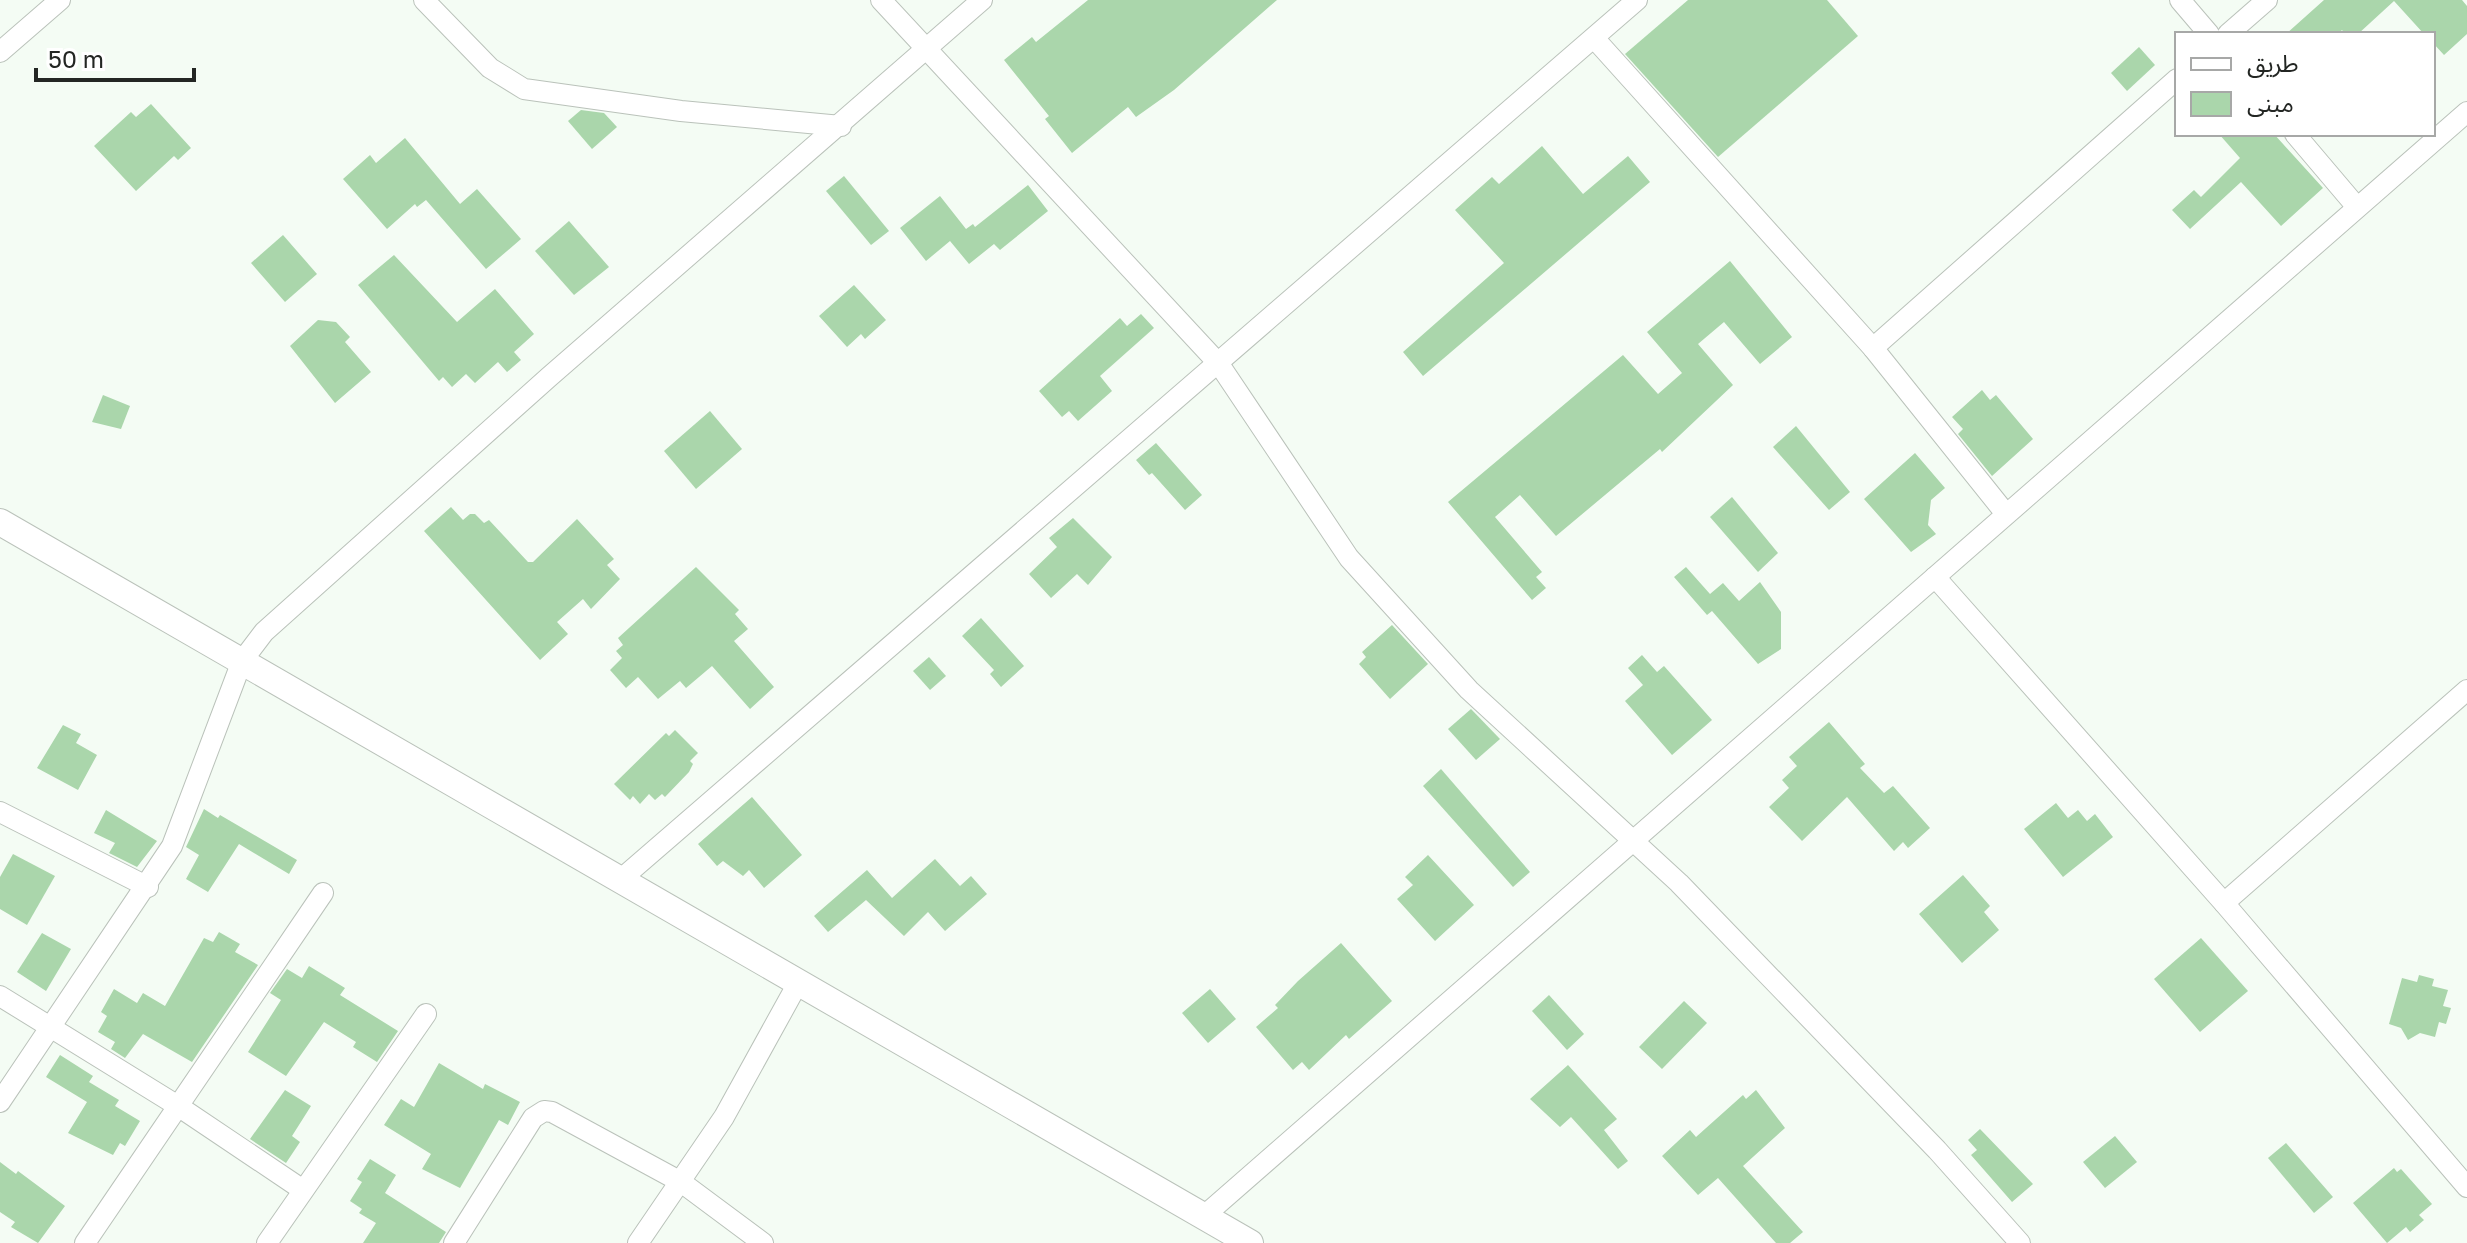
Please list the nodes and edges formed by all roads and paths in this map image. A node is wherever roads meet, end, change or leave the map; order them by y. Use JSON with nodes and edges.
{"nodes":[{"id":1,"x":60,"y":0,"type":"edge"},
{"id":2,"x":424,"y":0,"type":"edge"},
{"id":3,"x":881,"y":0,"type":"edge"},
{"id":4,"x":982,"y":0,"type":"edge"},
{"id":5,"x":1637,"y":0,"type":"edge"},
{"id":6,"x":2180,"y":0,"type":"edge"},
{"id":7,"x":2267,"y":0,"type":"edge"},
{"id":8,"x":2207,"y":32,"type":"edge"},
{"id":9,"x":2230,"y":32,"type":"edge"},
{"id":10,"x":1594,"y":38,"type":"junction"},
{"id":11,"x":927,"y":49,"type":"junction"},
{"id":12,"x":0,"y":52,"type":"edge"},
{"id":13,"x":2175,"y":81,"type":"edge"},
{"id":14,"x":2463,"y":122,"type":"edge"},
{"id":15,"x":841,"y":126,"type":"junction"},
{"id":16,"x":2297,"y":136,"type":"edge"},
{"id":17,"x":2356,"y":206,"type":"junction"},
{"id":18,"x":1873,"y":348,"type":"junction"},
{"id":19,"x":1219,"y":364,"type":"junction"},
{"id":20,"x":2006,"y":514,"type":"junction"},
{"id":21,"x":0,"y":522,"type":"edge"},
{"id":22,"x":1935,"y":577,"type":"junction"},
{"id":23,"x":242,"y":661,"type":"junction"},
{"id":24,"x":2467,"y":690,"type":"edge"},
{"id":25,"x":0,"y":812,"type":"edge"},
{"id":26,"x":1632,"y":842,"type":"junction"},
{"id":27,"x":620,"y":880,"type":"junction"},
{"id":28,"x":148,"y":887,"type":"junction"},
{"id":29,"x":323,"y":893,"type":"dead end"},
{"id":30,"x":2224,"y":903,"type":"junction"},
{"id":31,"x":798,"y":983,"type":"junction"},
{"id":32,"x":0,"y":996,"type":"edge"},
{"id":33,"x":426,"y":1014,"type":"dead end"},
{"id":34,"x":53,"y":1026,"type":"junction"},
{"id":35,"x":0,"y":1102,"type":"edge"},
{"id":36,"x":178,"y":1106,"type":"junction"},
{"id":37,"x":681,"y":1182,"type":"junction"},
{"id":38,"x":2467,"y":1187,"type":"edge"},
{"id":39,"x":303,"y":1190,"type":"junction"},
{"id":40,"x":1204,"y":1216,"type":"junction"},
{"id":41,"x":85,"y":1243,"type":"edge"},
{"id":42,"x":267,"y":1243,"type":"edge"},
{"id":43,"x":454,"y":1243,"type":"edge"},
{"id":44,"x":638,"y":1243,"type":"edge"},
{"id":45,"x":763,"y":1243,"type":"edge"},
{"id":46,"x":1250,"y":1243,"type":"edge"},
{"id":47,"x":2020,"y":1243,"type":"edge"}],
"edges":[{"from":1,"to":12,"type":"street"},
{"from":2,"to":15,"type":"street"},
{"from":3,"to":11,"type":"street"},
{"from":4,"to":11,"type":"street"},
{"from":5,"to":10,"type":"street"},
{"from":6,"to":8,"type":"street"},
{"from":7,"to":9,"type":"street"},
{"from":10,"to":18,"type":"street"},
{"from":10,"to":19,"type":"street"},
{"from":11,"to":15,"type":"street"},
{"from":11,"to":19,"type":"street"},
{"from":13,"to":18,"type":"street"},
{"from":14,"to":17,"type":"street"},
{"from":15,"to":23,"type":"street"},
{"from":16,"to":17,"type":"street"},
{"from":17,"to":20,"type":"street"},
{"from":18,"to":20,"type":"street"},
{"from":19,"to":26,"type":"street"},
{"from":19,"to":27,"type":"street"},
{"from":20,"to":22,"type":"street"},
{"from":21,"to":23,"type":"street"},
{"from":22,"to":26,"type":"street"},
{"from":22,"to":30,"type":"street"},
{"from":23,"to":27,"type":"street"},
{"from":23,"to":28,"type":"street"},
{"from":24,"to":30,"type":"street"},
{"from":25,"to":28,"type":"street"},
{"from":26,"to":40,"type":"street"},
{"from":26,"to":47,"type":"street"},
{"from":27,"to":31,"type":"street"},
{"from":28,"to":34,"type":"street"},
{"from":29,"to":36,"type":"street"},
{"from":30,"to":38,"type":"street"},
{"from":31,"to":37,"type":"street"},
{"from":31,"to":40,"type":"street"},
{"from":32,"to":34,"type":"street"},
{"from":33,"to":39,"type":"street"},
{"from":34,"to":35,"type":"street"},
{"from":34,"to":36,"type":"street"},
{"from":36,"to":39,"type":"street"},
{"from":36,"to":41,"type":"street"},
{"from":37,"to":43,"type":"street"},
{"from":37,"to":44,"type":"street"},
{"from":37,"to":45,"type":"street"},
{"from":39,"to":42,"type":"street"},
{"from":40,"to":46,"type":"street"}]}
